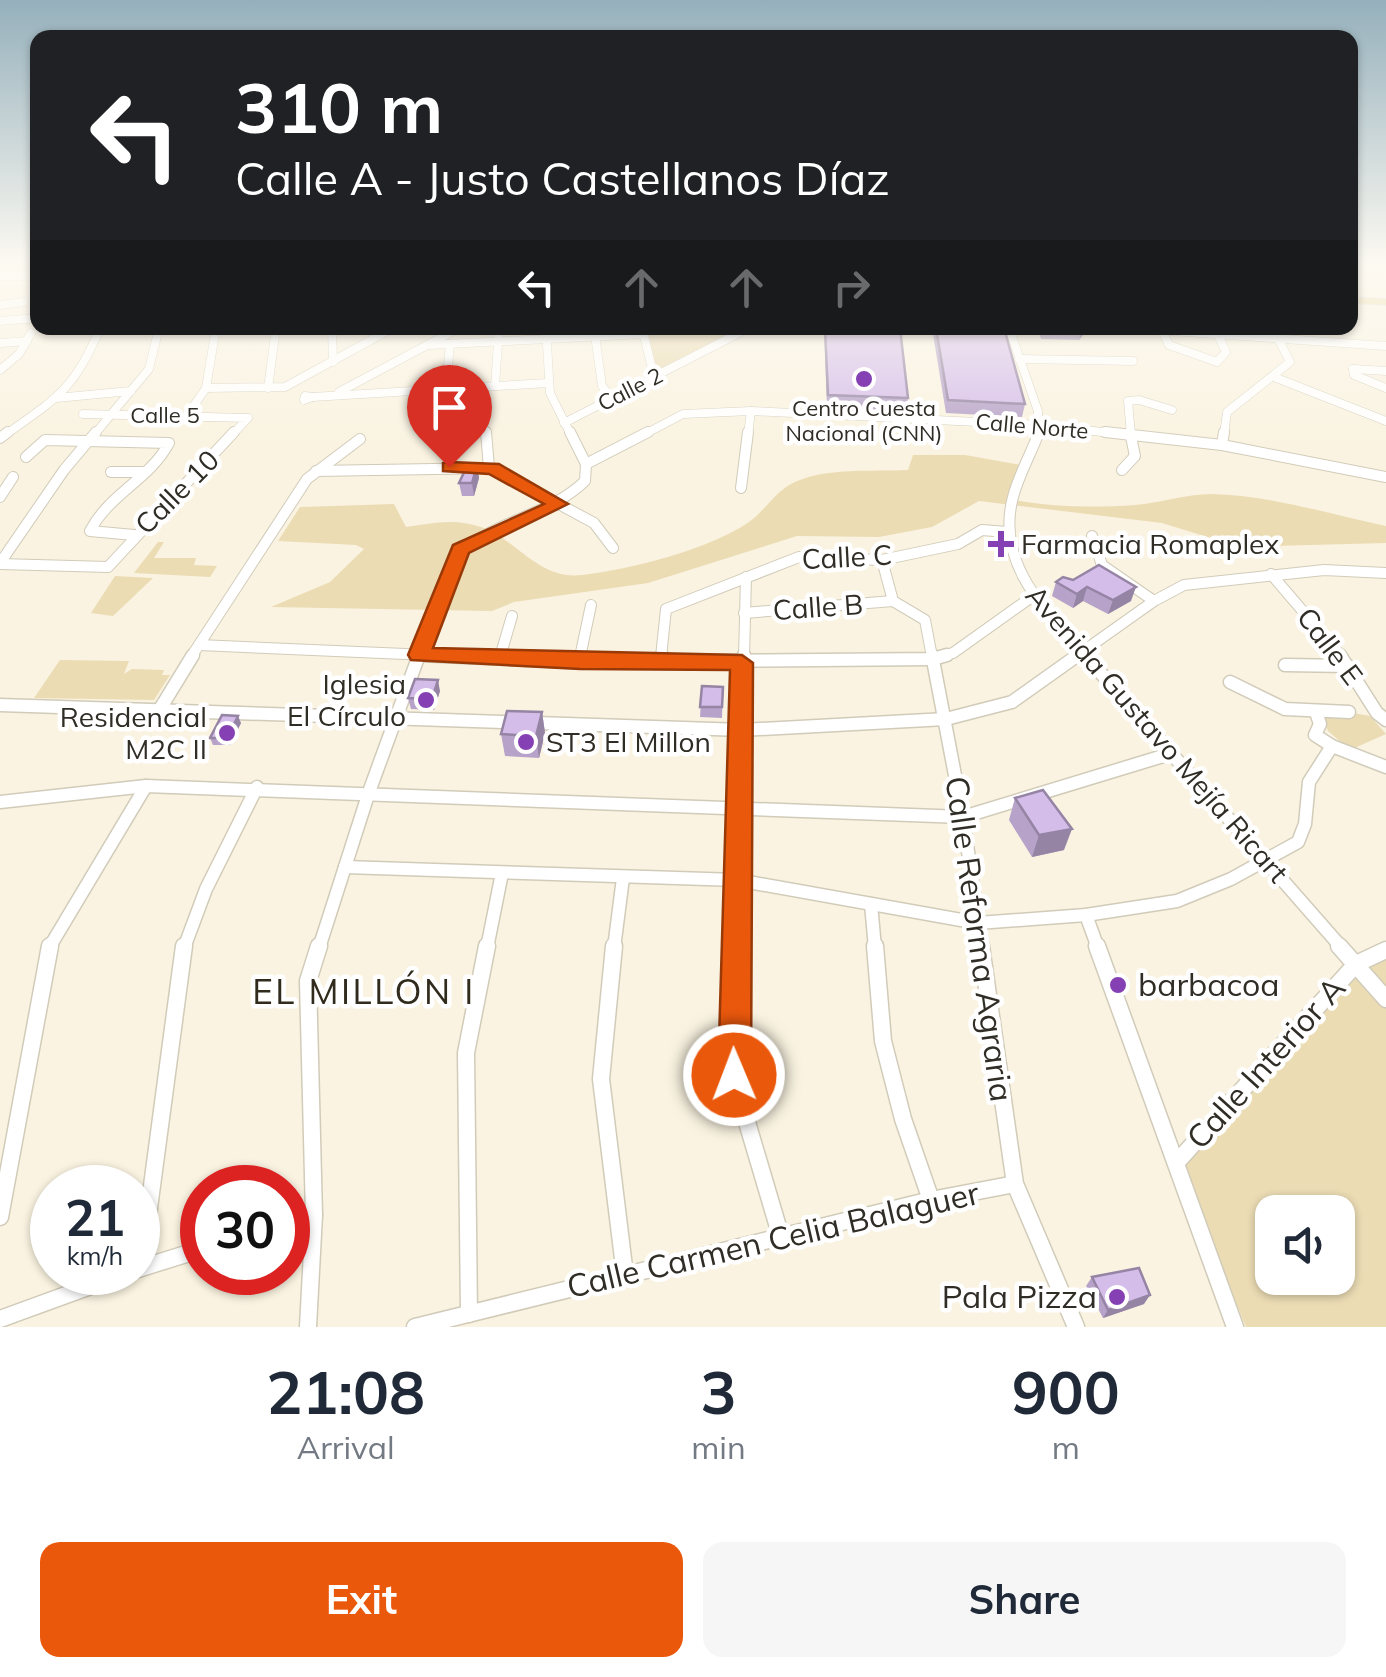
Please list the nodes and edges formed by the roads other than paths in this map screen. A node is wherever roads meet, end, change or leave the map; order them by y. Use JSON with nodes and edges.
{"nodes":[{"id":1,"x":97,"y":335,"type":"edge"},
{"id":2,"x":158,"y":335,"type":"edge"},
{"id":3,"x":215,"y":335,"type":"edge"},
{"id":4,"x":275,"y":335,"type":"edge"},
{"id":5,"x":332,"y":335,"type":"edge"},
{"id":6,"x":380,"y":335,"type":"edge"},
{"id":7,"x":446,"y":335,"type":"edge"},
{"id":8,"x":499,"y":335,"type":"edge"},
{"id":9,"x":536,"y":335,"type":"edge"},
{"id":10,"x":546,"y":335,"type":"edge"},
{"id":11,"x":595,"y":335,"type":"edge"},
{"id":12,"x":643,"y":335,"type":"edge"},
{"id":13,"x":735,"y":335,"type":"edge"},
{"id":14,"x":1011,"y":335,"type":"edge"},
{"id":15,"x":1165,"y":335,"type":"edge"},
{"id":16,"x":1219,"y":335,"type":"edge"},
{"id":17,"x":1245,"y":335,"type":"edge"},
{"id":18,"x":1277,"y":335,"type":"edge"},
{"id":19,"x":1280,"y":339,"type":"junction"},
{"id":20,"x":499,"y":342,"type":"junction"},
{"id":21,"x":0,"y":343,"type":"edge"},
{"id":22,"x":450,"y":344,"type":"junction"},
{"id":23,"x":428,"y":345,"type":"junction"},
{"id":24,"x":1386,"y":347,"type":"edge"},
{"id":25,"x":1019,"y":359,"type":"junction"},
{"id":26,"x":1104,"y":360,"type":"junction"},
{"id":27,"x":1132,"y":361,"type":"dead end"},
{"id":28,"x":333,"y":362,"type":"junction"},
{"id":29,"x":1386,"y":364,"type":"edge"},
{"id":30,"x":2,"y":370,"type":"edge"},
{"id":31,"x":1386,"y":371,"type":"edge"},
{"id":32,"x":654,"y":376,"type":"junction"},
{"id":33,"x":1112,"y":377,"type":"dead end"},
{"id":34,"x":1274,"y":377,"type":"junction"},
{"id":35,"x":548,"y":383,"type":"junction"},
{"id":36,"x":495,"y":386,"type":"junction"},
{"id":37,"x":206,"y":388,"type":"junction"},
{"id":38,"x":268,"y":388,"type":"junction"},
{"id":39,"x":446,"y":388,"type":"junction"},
{"id":40,"x":1386,"y":388,"type":"edge"},
{"id":41,"x":131,"y":391,"type":"junction"},
{"id":42,"x":336,"y":394,"type":"junction"},
{"id":43,"x":56,"y":398,"type":"junction"},
{"id":44,"x":312,"y":398,"type":"dead end"},
{"id":45,"x":611,"y":398,"type":"junction"},
{"id":46,"x":1172,"y":410,"type":"dead end"},
{"id":47,"x":750,"y":411,"type":"junction"},
{"id":48,"x":83,"y":414,"type":"dead end"},
{"id":49,"x":188,"y":414,"type":"junction"},
{"id":50,"x":110,"y":415,"type":"junction"},
{"id":51,"x":246,"y":416,"type":"joint"},
{"id":52,"x":1386,"y":421,"type":"edge"},
{"id":53,"x":564,"y":422,"type":"junction"},
{"id":54,"x":1040,"y":425,"type":"junction"},
{"id":55,"x":486,"y":432,"type":"dead end"},
{"id":56,"x":1131,"y":435,"type":"junction"},
{"id":57,"x":0,"y":438,"type":"edge"},
{"id":58,"x":360,"y":439,"type":"dead end"},
{"id":59,"x":88,"y":441,"type":"junction"},
{"id":60,"x":1222,"y":444,"type":"junction"},
{"id":61,"x":26,"y":457,"type":"dead end"},
{"id":62,"x":586,"y":464,"type":"junction"},
{"id":63,"x":489,"y":468,"type":"junction"},
{"id":64,"x":1122,"y":470,"type":"dead end"},
{"id":65,"x":110,"y":472,"type":"dead end"},
{"id":66,"x":145,"y":472,"type":"junction"},
{"id":67,"x":316,"y":472,"type":"junction"},
{"id":68,"x":13,"y":476,"type":"dead end"},
{"id":69,"x":1386,"y":478,"type":"edge"},
{"id":70,"x":741,"y":488,"type":"dead end"},
{"id":71,"x":0,"y":497,"type":"edge"},
{"id":72,"x":559,"y":504,"type":"junction"},
{"id":73,"x":1007,"y":532,"type":"junction"},
{"id":74,"x":134,"y":535,"type":"junction"},
{"id":75,"x":1092,"y":536,"type":"dead end"},
{"id":76,"x":613,"y":548,"type":"dead end"},
{"id":77,"x":882,"y":560,"type":"junction"},
{"id":78,"x":4,"y":565,"type":"edge"},
{"id":79,"x":1386,"y":573,"type":"edge"},
{"id":80,"x":1270,"y":574,"type":"junction"},
{"id":81,"x":746,"y":577,"type":"junction"},
{"id":82,"x":0,"y":580,"type":"edge"},
{"id":83,"x":1033,"y":596,"type":"junction"},
{"id":84,"x":893,"y":601,"type":"junction"},
{"id":85,"x":1154,"y":601,"type":"junction"},
{"id":86,"x":591,"y":605,"type":"dead end"},
{"id":87,"x":744,"y":612,"type":"junction"},
{"id":88,"x":512,"y":616,"type":"dead end"},
{"id":89,"x":199,"y":645,"type":"junction"},
{"id":90,"x":1083,"y":653,"type":"junction"},
{"id":91,"x":419,"y":655,"type":"junction"},
{"id":92,"x":500,"y":658,"type":"junction"},
{"id":93,"x":933,"y":658,"type":"junction"},
{"id":94,"x":580,"y":662,"type":"junction"},
{"id":95,"x":661,"y":662,"type":"junction"},
{"id":96,"x":742,"y":663,"type":"junction"},
{"id":97,"x":1284,"y":665,"type":"dead end"},
{"id":98,"x":1348,"y":666,"type":"junction"},
{"id":99,"x":1230,"y":682,"type":"dead end"},
{"id":100,"x":0,"y":705,"type":"edge"},
{"id":101,"x":160,"y":709,"type":"junction"},
{"id":102,"x":1316,"y":712,"type":"junction"},
{"id":103,"x":1349,"y":712,"type":"dead end"},
{"id":104,"x":395,"y":719,"type":"junction"},
{"id":105,"x":946,"y":719,"type":"junction"},
{"id":106,"x":1386,"y":720,"type":"edge"},
{"id":107,"x":742,"y":730,"type":"junction"},
{"id":108,"x":1332,"y":746,"type":"junction"},
{"id":109,"x":1172,"y":754,"type":"junction"},
{"id":110,"x":1386,"y":767,"type":"edge"},
{"id":111,"x":146,"y":786,"type":"junction"},
{"id":112,"x":256,"y":787,"type":"junction"},
{"id":113,"x":369,"y":792,"type":"junction"},
{"id":114,"x":0,"y":802,"type":"edge"},
{"id":115,"x":739,"y":805,"type":"junction"},
{"id":116,"x":963,"y":817,"type":"junction"},
{"id":117,"x":1266,"y":862,"type":"junction"},
{"id":118,"x":344,"y":867,"type":"junction"},
{"id":119,"x":502,"y":873,"type":"junction"},
{"id":120,"x":623,"y":878,"type":"junction"},
{"id":121,"x":737,"y":880,"type":"junction"},
{"id":122,"x":871,"y":904,"type":"junction"},
{"id":123,"x":1086,"y":914,"type":"junction"},
{"id":124,"x":978,"y":923,"type":"junction"},
{"id":125,"x":1386,"y":950,"type":"edge"},
{"id":126,"x":1356,"y":964,"type":"junction"},
{"id":127,"x":1386,"y":999,"type":"edge"},
{"id":128,"x":1177,"y":1162,"type":"junction"},
{"id":129,"x":152,"y":1165,"type":"edge"},
{"id":130,"x":4,"y":1171,"type":"edge"},
{"id":131,"x":1015,"y":1184,"type":"junction"},
{"id":132,"x":931,"y":1200,"type":"junction"},
{"id":133,"x":314,"y":1215,"type":"junction"},
{"id":134,"x":310,"y":1216,"type":"edge"},
{"id":135,"x":0,"y":1217,"type":"edge"},
{"id":136,"x":781,"y":1237,"type":"junction"},
{"id":137,"x":625,"y":1275,"type":"junction"},
{"id":138,"x":65,"y":1295,"type":"edge"},
{"id":139,"x":469,"y":1314,"type":"junction"},
{"id":140,"x":0,"y":1318,"type":"edge"},
{"id":141,"x":308,"y":1327,"type":"edge"},
{"id":142,"x":415,"y":1327,"type":"edge"},
{"id":143,"x":1076,"y":1327,"type":"edge"},
{"id":144,"x":1235,"y":1327,"type":"edge"}],
"edges":[{"from":1,"to":43,"type":"street"},
{"from":2,"to":41,"type":"street"},
{"from":3,"to":37,"type":"street"},
{"from":4,"to":38,"type":"street"},
{"from":5,"to":28,"type":"street"},
{"from":6,"to":28,"type":"street"},
{"from":7,"to":23,"type":"street"},
{"from":8,"to":20,"type":"street"},
{"from":9,"to":20,"type":"street"},
{"from":10,"to":35,"type":"street"},
{"from":11,"to":45,"type":"street"},
{"from":12,"to":32,"type":"street"},
{"from":13,"to":32,"type":"street","name":"Calle 2"},
{"from":14,"to":25,"type":"street"},
{"from":15,"to":16,"type":"street"},
{"from":17,"to":19,"type":"street"},
{"from":18,"to":19,"type":"street"},
{"from":19,"to":24,"type":"street"},
{"from":19,"to":34,"type":"street"},
{"from":20,"to":22,"type":"street"},
{"from":20,"to":36,"type":"street"},
{"from":21,"to":30,"type":"street"},
{"from":22,"to":23,"type":"street"},
{"from":22,"to":39,"type":"street"},
{"from":23,"to":42,"type":"street"},
{"from":24,"to":29,"type":"street"},
{"from":25,"to":26,"type":"street"},
{"from":25,"to":54,"type":"street"},
{"from":26,"to":27,"type":"street"},
{"from":26,"to":33,"type":"street"},
{"from":28,"to":38,"type":"street"},
{"from":31,"to":40,"type":"street"},
{"from":32,"to":45,"type":"street","name":"Calle 2"},
{"from":34,"to":52,"type":"street"},
{"from":34,"to":60,"type":"street"},
{"from":35,"to":36,"type":"street"},
{"from":35,"to":53,"type":"street"},
{"from":36,"to":39,"type":"street"},
{"from":37,"to":38,"type":"street"},
{"from":37,"to":49,"type":"street"},
{"from":39,"to":42,"type":"street"},
{"from":41,"to":43,"type":"street"},
{"from":41,"to":50,"type":"street"},
{"from":42,"to":44,"type":"street"},
{"from":43,"to":57,"type":"street"},
{"from":45,"to":53,"type":"street","name":"Calle 2"},
{"from":46,"to":56,"type":"street"},
{"from":47,"to":54,"type":"street","name":"Calle Norte"},
{"from":47,"to":62,"type":"street","name":"Calle Norte"},
{"from":47,"to":70,"type":"street"},
{"from":48,"to":50,"type":"street","name":"Calle 5"},
{"from":49,"to":50,"type":"street","name":"Calle 5"},
{"from":49,"to":51,"type":"street","name":"Calle 5"},
{"from":50,"to":59,"type":"street"},
{"from":51,"to":74,"type":"street","name":"Calle 10"},
{"from":53,"to":62,"type":"street"},
{"from":54,"to":56,"type":"street","name":"Calle Norte"},
{"from":54,"to":73,"type":"street"},
{"from":55,"to":63,"type":"street"},
{"from":56,"to":60,"type":"street","name":"Calle Norte"},
{"from":56,"to":64,"type":"street"},
{"from":58,"to":67,"type":"street"},
{"from":59,"to":61,"type":"street"},
{"from":59,"to":66,"type":"street"},
{"from":59,"to":78,"type":"street"},
{"from":60,"to":69,"type":"street","name":"Calle Norte"},
{"from":62,"to":72,"type":"street"},
{"from":63,"to":67,"type":"street"},
{"from":63,"to":72,"type":"street"},
{"from":65,"to":66,"type":"street"},
{"from":66,"to":74,"type":"street"},
{"from":67,"to":89,"type":"street"},
{"from":68,"to":71,"type":"street"},
{"from":72,"to":76,"type":"street"},
{"from":72,"to":91,"type":"street"},
{"from":73,"to":77,"type":"street","name":"Calle C"},
{"from":73,"to":83,"type":"street","name":"Avenida Gustavo Mejía Ricart"},
{"from":74,"to":78,"type":"street","name":"Calle 10"},
{"from":75,"to":85,"type":"street"},
{"from":77,"to":81,"type":"street","name":"Calle C"},
{"from":77,"to":84,"type":"street"},
{"from":78,"to":82,"type":"street"},
{"from":79,"to":80,"type":"street"},
{"from":80,"to":85,"type":"street"},
{"from":80,"to":98,"type":"street","name":"Calle E"},
{"from":81,"to":87,"type":"street"},
{"from":81,"to":95,"type":"street","name":"Calle C"},
{"from":83,"to":90,"type":"street","name":"Avenida Gustavo Mejía Ricart"},
{"from":83,"to":93,"type":"street"},
{"from":84,"to":87,"type":"street","name":"Calle B"},
{"from":84,"to":93,"type":"street","name":"Calle Reforma Agraria"},
{"from":85,"to":90,"type":"street"},
{"from":86,"to":94,"type":"street"},
{"from":87,"to":96,"type":"street"},
{"from":88,"to":92,"type":"street"},
{"from":89,"to":91,"type":"street"},
{"from":89,"to":101,"type":"street"},
{"from":90,"to":105,"type":"street"},
{"from":90,"to":109,"type":"street","name":"Avenida Gustavo Mejía Ricart"},
{"from":91,"to":92,"type":"street"},
{"from":91,"to":104,"type":"street"},
{"from":92,"to":94,"type":"street"},
{"from":93,"to":96,"type":"street"},
{"from":93,"to":105,"type":"street","name":"Calle Reforma Agraria"},
{"from":94,"to":95,"type":"street"},
{"from":95,"to":96,"type":"street"},
{"from":96,"to":107,"type":"street"},
{"from":97,"to":98,"type":"street"},
{"from":98,"to":106,"type":"street","name":"Calle E"},
{"from":99,"to":102,"type":"street"},
{"from":100,"to":101,"type":"street"},
{"from":101,"to":104,"type":"street"},
{"from":102,"to":103,"type":"street"},
{"from":102,"to":108,"type":"street"},
{"from":104,"to":107,"type":"street"},
{"from":104,"to":113,"type":"street"},
{"from":105,"to":107,"type":"street"},
{"from":105,"to":116,"type":"street","name":"Calle Reforma Agraria"},
{"from":107,"to":115,"type":"street"},
{"from":108,"to":110,"type":"street"},
{"from":108,"to":117,"type":"street"},
{"from":109,"to":116,"type":"street"},
{"from":109,"to":117,"type":"street","name":"Avenida Gustavo Mejía Ricart"},
{"from":111,"to":112,"type":"street"},
{"from":111,"to":114,"type":"street"},
{"from":111,"to":130,"type":"street"},
{"from":112,"to":113,"type":"street"},
{"from":112,"to":129,"type":"street"},
{"from":113,"to":115,"type":"street"},
{"from":113,"to":118,"type":"street"},
{"from":115,"to":116,"type":"street"},
{"from":115,"to":121,"type":"street"},
{"from":116,"to":124,"type":"street","name":"Calle Reforma Agraria"},
{"from":117,"to":123,"type":"street"},
{"from":117,"to":126,"type":"street","name":"Avenida Gustavo Mejía Ricart"},
{"from":118,"to":119,"type":"street"},
{"from":118,"to":133,"type":"street"},
{"from":119,"to":120,"type":"street"},
{"from":119,"to":139,"type":"street"},
{"from":120,"to":121,"type":"street"},
{"from":120,"to":137,"type":"street"},
{"from":121,"to":122,"type":"street"},
{"from":121,"to":136,"type":"street"},
{"from":122,"to":124,"type":"street"},
{"from":122,"to":132,"type":"street"},
{"from":123,"to":124,"type":"street"},
{"from":123,"to":128,"type":"street"},
{"from":124,"to":131,"type":"street","name":"Calle Reforma Agraria"},
{"from":125,"to":126,"type":"street"},
{"from":126,"to":127,"type":"street","name":"Avenida Gustavo Mejía Ricart"},
{"from":126,"to":128,"type":"street","name":"Calle Interior A"},
{"from":128,"to":144,"type":"street"},
{"from":130,"to":135,"type":"street"},
{"from":131,"to":132,"type":"street","name":"Calle Carmen Celia Balaguer"},
{"from":131,"to":143,"type":"street","name":"Calle Reforma Agraria"},
{"from":132,"to":136,"type":"street","name":"Calle Carmen Celia Balaguer"},
{"from":133,"to":134,"type":"street"},
{"from":133,"to":141,"type":"street"},
{"from":136,"to":137,"type":"street","name":"Calle Carmen Celia Balaguer"},
{"from":137,"to":139,"type":"street","name":"Calle Carmen Celia Balaguer"},
{"from":138,"to":140,"type":"street"},
{"from":139,"to":142,"type":"street","name":"Calle Carmen Celia Balaguer"}]}
